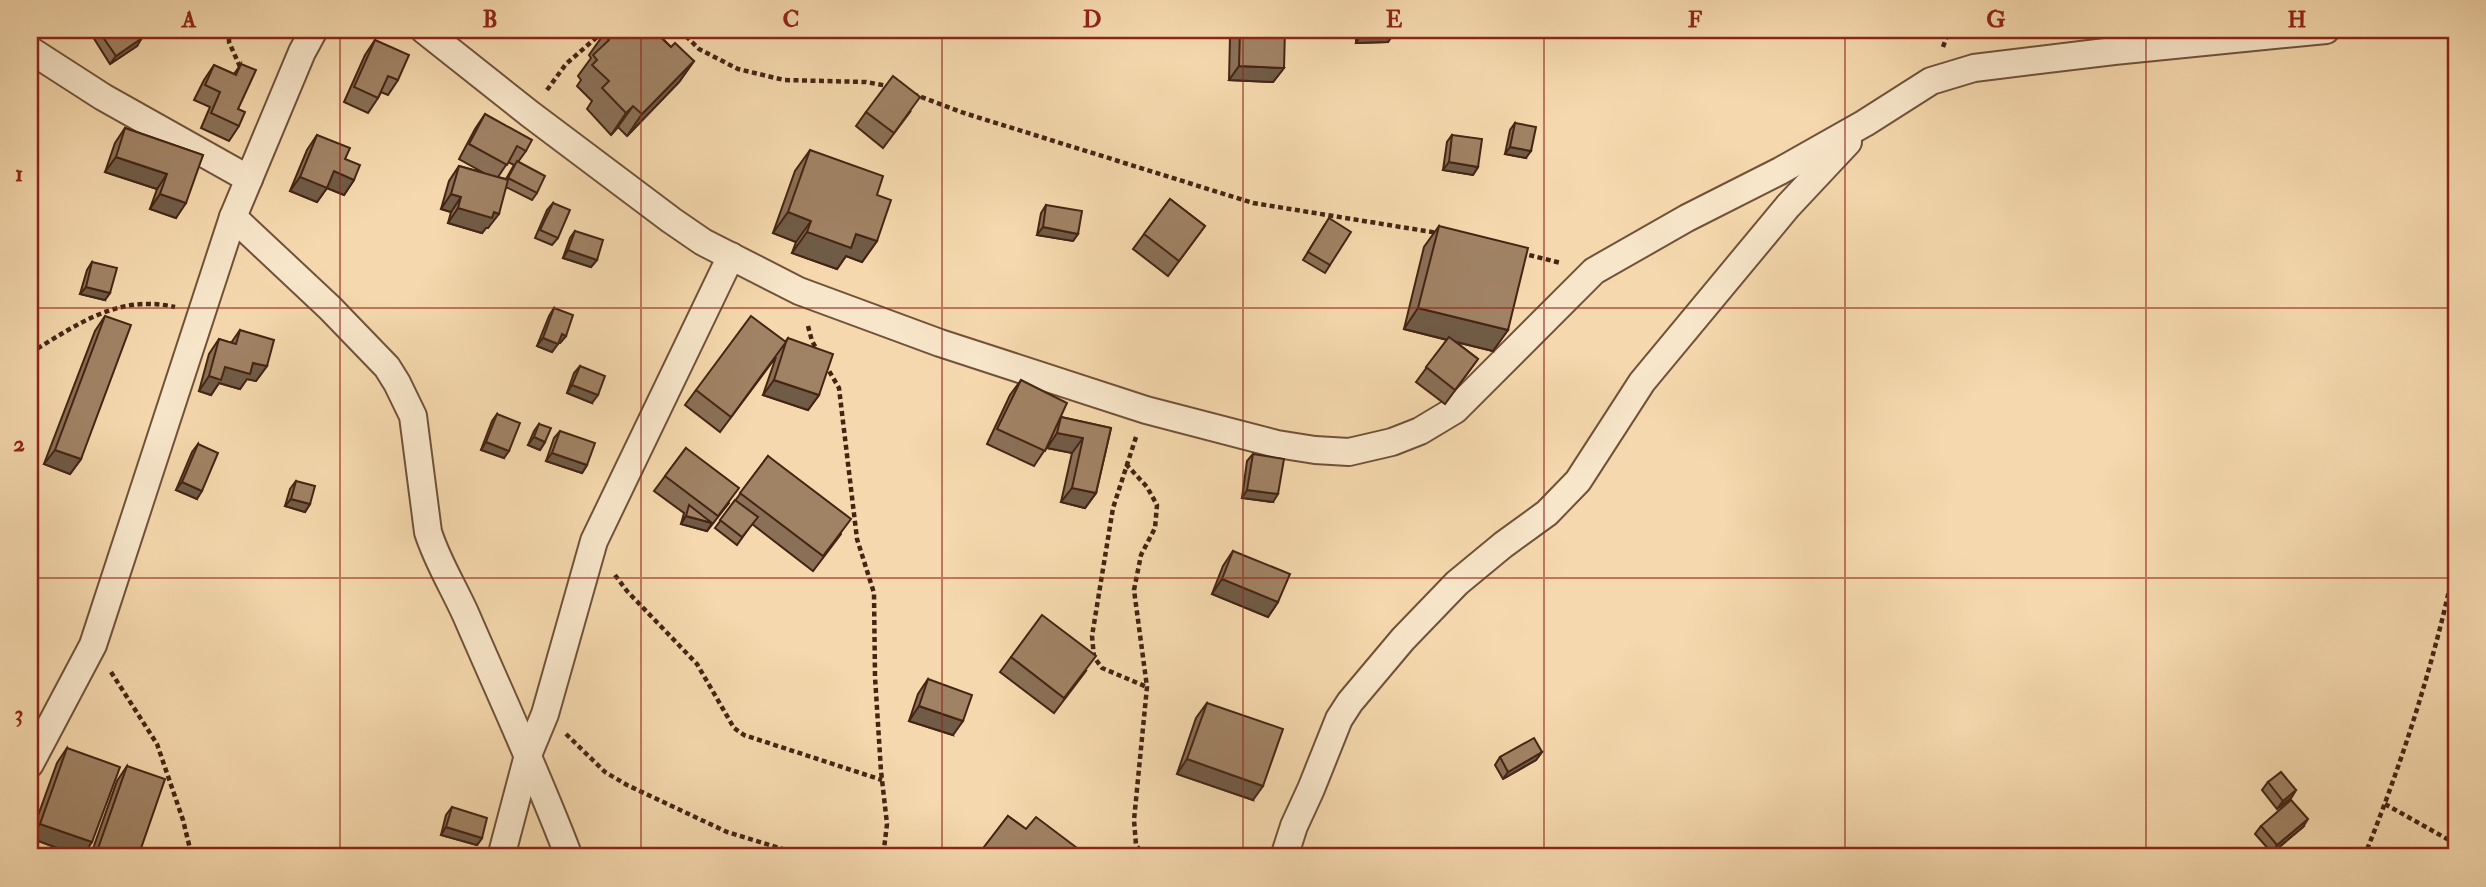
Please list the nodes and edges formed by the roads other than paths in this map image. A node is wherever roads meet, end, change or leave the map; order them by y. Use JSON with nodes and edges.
{"nodes":[{"id":1,"x":314,"y":30,"type":"edge"},
{"id":2,"x":424,"y":30,"type":"edge"},
{"id":3,"x":2326,"y":30,"type":"edge"},
{"id":4,"x":30,"y":50,"type":"edge"},
{"id":5,"x":1866,"y":123,"type":"junction"},
{"id":6,"x":249,"y":179,"type":"junction"},
{"id":7,"x":233,"y":217,"type":"junction"},
{"id":8,"x":731,"y":256,"type":"junction"},
{"id":9,"x":528,"y":755,"type":"junction"},
{"id":10,"x":30,"y":764,"type":"edge"},
{"id":11,"x":501,"y":857,"type":"edge"},
{"id":12,"x":569,"y":857,"type":"edge"},
{"id":13,"x":1284,"y":857,"type":"edge"}],
"edges":[{"from":1,"to":6,"type":"street"},
{"from":2,"to":8,"type":"street"},
{"from":3,"to":5,"type":"street"},
{"from":4,"to":6,"type":"street"},
{"from":5,"to":8,"type":"street"},
{"from":5,"to":13,"type":"street"},
{"from":6,"to":7,"type":"street"},
{"from":7,"to":9,"type":"street"},
{"from":7,"to":10,"type":"street"},
{"from":8,"to":9,"type":"street"},
{"from":9,"to":11,"type":"street"},
{"from":9,"to":12,"type":"street"}]}
